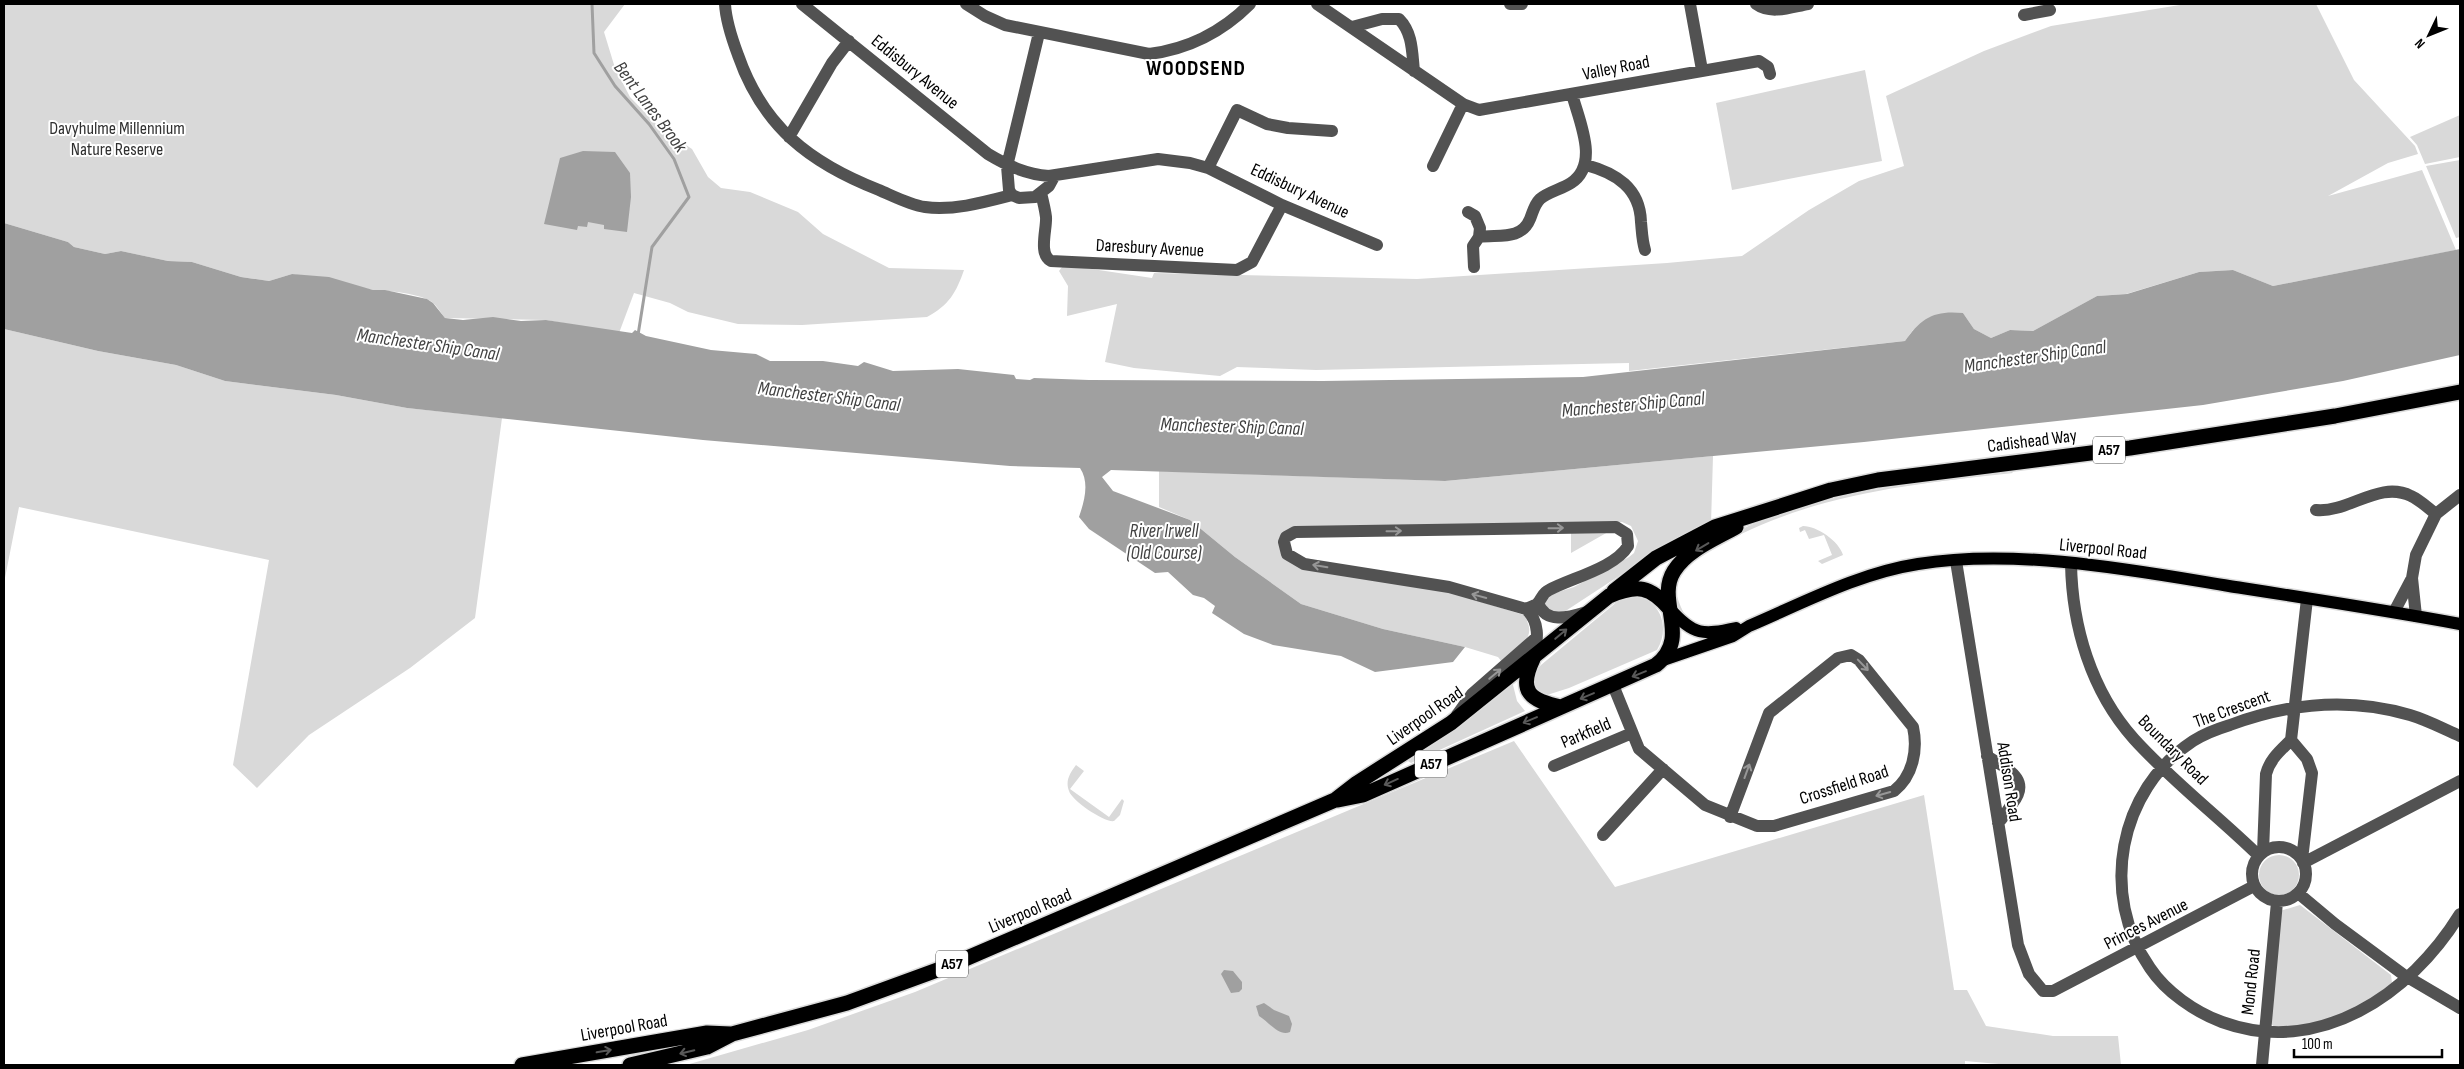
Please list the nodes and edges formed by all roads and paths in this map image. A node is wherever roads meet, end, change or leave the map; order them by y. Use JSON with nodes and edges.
{"nodes":[{"id":1,"x":725,"y":4,"type":"edge"},
{"id":2,"x":802,"y":4,"type":"edge"},
{"id":3,"x":966,"y":4,"type":"edge"},
{"id":4,"x":1250,"y":4,"type":"edge"},
{"id":5,"x":1318,"y":4,"type":"edge"},
{"id":6,"x":1510,"y":4,"type":"edge"},
{"id":7,"x":1522,"y":4,"type":"edge"},
{"id":8,"x":1690,"y":4,"type":"edge"},
{"id":9,"x":1756,"y":4,"type":"edge"},
{"id":10,"x":1808,"y":4,"type":"edge"},
{"id":11,"x":2043,"y":8,"type":"edge"},
{"id":12,"x":2024,"y":15,"type":"dead end"},
{"id":13,"x":1352,"y":27,"type":"junction"},
{"id":14,"x":1040,"y":33,"type":"junction"},
{"id":15,"x":849,"y":41,"type":"junction"},
{"id":16,"x":1702,"y":70,"type":"junction"},
{"id":17,"x":1414,"y":71,"type":"junction"},
{"id":18,"x":1770,"y":74,"type":"dead end"},
{"id":19,"x":1572,"y":94,"type":"junction"},
{"id":20,"x":1463,"y":104,"type":"junction"},
{"id":21,"x":1332,"y":131,"type":"dead end"},
{"id":22,"x":789,"y":137,"type":"junction"},
{"id":23,"x":1586,"y":165,"type":"junction"},
{"id":24,"x":1007,"y":166,"type":"junction"},
{"id":25,"x":1433,"y":166,"type":"dead end"},
{"id":26,"x":1208,"y":168,"type":"junction"},
{"id":27,"x":1055,"y":175,"type":"junction"},
{"id":28,"x":1041,"y":193,"type":"junction"},
{"id":29,"x":1012,"y":195,"type":"junction"},
{"id":30,"x":1282,"y":205,"type":"junction"},
{"id":31,"x":1468,"y":212,"type":"dead end"},
{"id":32,"x":1479,"y":237,"type":"junction"},
{"id":33,"x":1378,"y":245,"type":"dead end"},
{"id":34,"x":1644,"y":250,"type":"dead end"},
{"id":35,"x":1474,"y":266,"type":"dead end"},
{"id":36,"x":2460,"y":392,"type":"edge"},
{"id":37,"x":2460,"y":495,"type":"edge"},
{"id":38,"x":1759,"y":513,"type":"junction"},
{"id":39,"x":2324,"y":514,"type":"dead end"},
{"id":40,"x":2436,"y":514,"type":"junction"},
{"id":41,"x":1956,"y":561,"type":"junction"},
{"id":42,"x":2071,"y":563,"type":"junction"},
{"id":43,"x":2412,"y":578,"type":"junction"},
{"id":44,"x":1609,"y":596,"type":"junction"},
{"id":45,"x":2307,"y":598,"type":"junction"},
{"id":46,"x":1538,"y":603,"type":"junction"},
{"id":47,"x":1526,"y":609,"type":"junction"},
{"id":48,"x":1670,"y":609,"type":"junction"},
{"id":49,"x":1589,"y":612,"type":"junction"},
{"id":50,"x":2394,"y":612,"type":"junction"},
{"id":51,"x":2416,"y":616,"type":"junction"},
{"id":52,"x":2460,"y":624,"type":"edge"},
{"id":53,"x":1748,"y":626,"type":"junction"},
{"id":54,"x":1536,"y":638,"type":"junction"},
{"id":55,"x":1534,"y":657,"type":"junction"},
{"id":56,"x":1663,"y":660,"type":"junction"},
{"id":57,"x":1613,"y":685,"type":"junction"},
{"id":58,"x":1561,"y":706,"type":"junction"},
{"id":59,"x":2295,"y":707,"type":"junction"},
{"id":60,"x":1451,"y":723,"type":"junction"},
{"id":61,"x":1632,"y":733,"type":"junction"},
{"id":62,"x":2460,"y":736,"type":"edge"},
{"id":63,"x":2291,"y":740,"type":"junction"},
{"id":64,"x":1987,"y":756,"type":"junction"},
{"id":65,"x":1554,"y":766,"type":"dead end"},
{"id":66,"x":2163,"y":767,"type":"junction"},
{"id":67,"x":1663,"y":769,"type":"junction"},
{"id":68,"x":2460,"y":781,"type":"edge"},
{"id":69,"x":1334,"y":800,"type":"junction"},
{"id":70,"x":1730,"y":817,"type":"junction"},
{"id":71,"x":1998,"y":823,"type":"junction"},
{"id":72,"x":1603,"y":835,"type":"dead end"},
{"id":73,"x":2261,"y":854,"type":"junction"},
{"id":74,"x":2302,"y":860,"type":"junction"},
{"id":75,"x":2254,"y":886,"type":"junction"},
{"id":76,"x":2298,"y":894,"type":"junction"},
{"id":77,"x":2277,"y":902,"type":"junction"},
{"id":78,"x":2460,"y":914,"type":"edge"},
{"id":79,"x":2138,"y":948,"type":"junction"},
{"id":80,"x":2408,"y":978,"type":"junction"},
{"id":81,"x":2053,"y":991,"type":"joint"},
{"id":82,"x":2460,"y":1008,"type":"edge"},
{"id":83,"x":2263,"y":1032,"type":"junction"},
{"id":84,"x":732,"y":1034,"type":"junction"},
{"id":85,"x":522,"y":1065,"type":"edge"},
{"id":86,"x":630,"y":1065,"type":"edge"},
{"id":87,"x":2262,"y":1065,"type":"edge"}],
"edges":[{"from":1,"to":22,"type":"street"},
{"from":2,"to":15,"type":"street","name":"Eddisbury Avenue"},
{"from":3,"to":14,"type":"street"},
{"from":4,"to":14,"type":"street"},
{"from":5,"to":13,"type":"street","name":"Valley Road"},
{"from":6,"to":7,"type":"street"},
{"from":8,"to":16,"type":"street"},
{"from":9,"to":10,"type":"street"},
{"from":11,"to":12,"type":"street"},
{"from":13,"to":17,"type":"street","name":"Valley Road"},
{"from":13,"to":17,"type":"street"},
{"from":14,"to":24,"type":"street"},
{"from":15,"to":22,"type":"street"},
{"from":15,"to":24,"type":"street","name":"Eddisbury Avenue"},
{"from":16,"to":18,"type":"street","name":"Valley Road"},
{"from":16,"to":19,"type":"street","name":"Valley Road"},
{"from":17,"to":20,"type":"street","name":"Valley Road"},
{"from":19,"to":20,"type":"street","name":"Valley Road"},
{"from":19,"to":23,"type":"street"},
{"from":20,"to":25,"type":"street"},
{"from":21,"to":26,"type":"street"},
{"from":22,"to":29,"type":"street"},
{"from":23,"to":32,"type":"street"},
{"from":23,"to":34,"type":"street"},
{"from":24,"to":27,"type":"street","name":"Eddisbury Avenue"},
{"from":24,"to":29,"type":"street"},
{"from":26,"to":27,"type":"street","name":"Eddisbury Avenue"},
{"from":26,"to":30,"type":"street","name":"Eddisbury Avenue"},
{"from":27,"to":28,"type":"street"},
{"from":28,"to":29,"type":"street"},
{"from":28,"to":30,"type":"street","name":"Daresbury Avenue"},
{"from":30,"to":33,"type":"street","name":"Eddisbury Avenue"},
{"from":31,"to":32,"type":"street"},
{"from":32,"to":35,"type":"street"},
{"from":36,"to":38,"type":"highway","name":"Cadishead Way","number":"A57"},
{"from":37,"to":40,"type":"street"},
{"from":38,"to":44,"type":"highway","name":"Cadishead Way","number":"A57"},
{"from":38,"to":48,"type":"highway","name":"Cadishead Way","number":"A57","one_way":true},
{"from":39,"to":40,"type":"street"},
{"from":40,"to":43,"type":"street"},
{"from":41,"to":42,"type":"main road","name":"Liverpool Road"},
{"from":41,"to":53,"type":"main road","name":"Liverpool Road"},
{"from":41,"to":64,"type":"street","name":"Addison Road"},
{"from":42,"to":45,"type":"main road","name":"Liverpool Road"},
{"from":42,"to":66,"type":"street","name":"Boundary Road"},
{"from":43,"to":50,"type":"street"},
{"from":43,"to":51,"type":"street"},
{"from":44,"to":48,"type":"highway","number":"A57"},
{"from":44,"to":49,"type":"highway","number":"A57"},
{"from":45,"to":50,"type":"main road","name":"Liverpool Road"},
{"from":45,"to":59,"type":"street"},
{"from":46,"to":47,"type":"street"},
{"from":47,"to":46,"type":"street","one_way":true},
{"from":46,"to":49,"type":"street"},
{"from":47,"to":54,"type":"street"},
{"from":48,"to":53,"type":"main road","name":"Liverpool Road"},
{"from":48,"to":56,"type":"highway","number":"A57"},
{"from":55,"to":49,"type":"highway","number":"A57","one_way":true},
{"from":50,"to":51,"type":"main road","name":"Liverpool Road"},
{"from":51,"to":52,"type":"main road","name":"Liverpool Road"},
{"from":53,"to":56,"type":"main road","name":"Liverpool Road"},
{"from":54,"to":55,"type":"street"},
{"from":60,"to":54,"type":"street","one_way":true},
{"from":55,"to":58,"type":"highway"},
{"from":55,"to":60,"type":"highway","name":"Liverpool Road","number":"A57"},
{"from":56,"to":57,"type":"highway","number":"A57","one_way":true},
{"from":57,"to":58,"type":"highway","number":"A57","one_way":true},
{"from":57,"to":61,"type":"street","name":"Crossfield Road"},
{"from":58,"to":69,"type":"highway","name":"Liverpool Road","number":"A57","one_way":true},
{"from":59,"to":62,"type":"street","name":"The Crescent"},
{"from":59,"to":63,"type":"street"},
{"from":59,"to":66,"type":"street","name":"The Crescent"},
{"from":60,"to":69,"type":"highway","name":"Liverpool Road","number":"A57"},
{"from":61,"to":65,"type":"street","name":"Parkfield"},
{"from":61,"to":67,"type":"street","name":"Crossfield Road"},
{"from":63,"to":73,"type":"street"},
{"from":63,"to":74,"type":"street"},
{"from":64,"to":71,"type":"street","name":"Addison Road"},
{"from":64,"to":71,"type":"street"},
{"from":66,"to":73,"type":"street","name":"Boundary Road"},
{"from":66,"to":79,"type":"street","name":"The Crescent"},
{"from":67,"to":70,"type":"street","name":"Crossfield Road"},
{"from":67,"to":72,"type":"street"},
{"from":68,"to":74,"type":"street"},
{"from":69,"to":84,"type":"highway","name":"Liverpool Road","number":"A57"},
{"from":70,"to":70,"type":"street","name":"Crossfield Road","one_way":true},
{"from":71,"to":81,"type":"street","name":"Addison Road"},
{"from":73,"to":74,"type":"street"},
{"from":73,"to":75,"type":"street"},
{"from":74,"to":76,"type":"street"},
{"from":75,"to":77,"type":"street"},
{"from":75,"to":79,"type":"street","name":"Princes Avenue"},
{"from":76,"to":77,"type":"street"},
{"from":76,"to":80,"type":"street"},
{"from":77,"to":83,"type":"street","name":"Mond Road"},
{"from":78,"to":80,"type":"street","name":"The Crescent"},
{"from":79,"to":81,"type":"street","name":"Princes Avenue"},
{"from":79,"to":83,"type":"street","name":"The Crescent"},
{"from":80,"to":82,"type":"street"},
{"from":80,"to":83,"type":"street","name":"The Crescent"},
{"from":83,"to":87,"type":"street","name":"Mond Road"},
{"from":85,"to":84,"type":"highway","name":"Liverpool Road","number":"A57","one_way":true},
{"from":84,"to":86,"type":"highway","name":"Liverpool Road","number":"A57","one_way":true}]}
